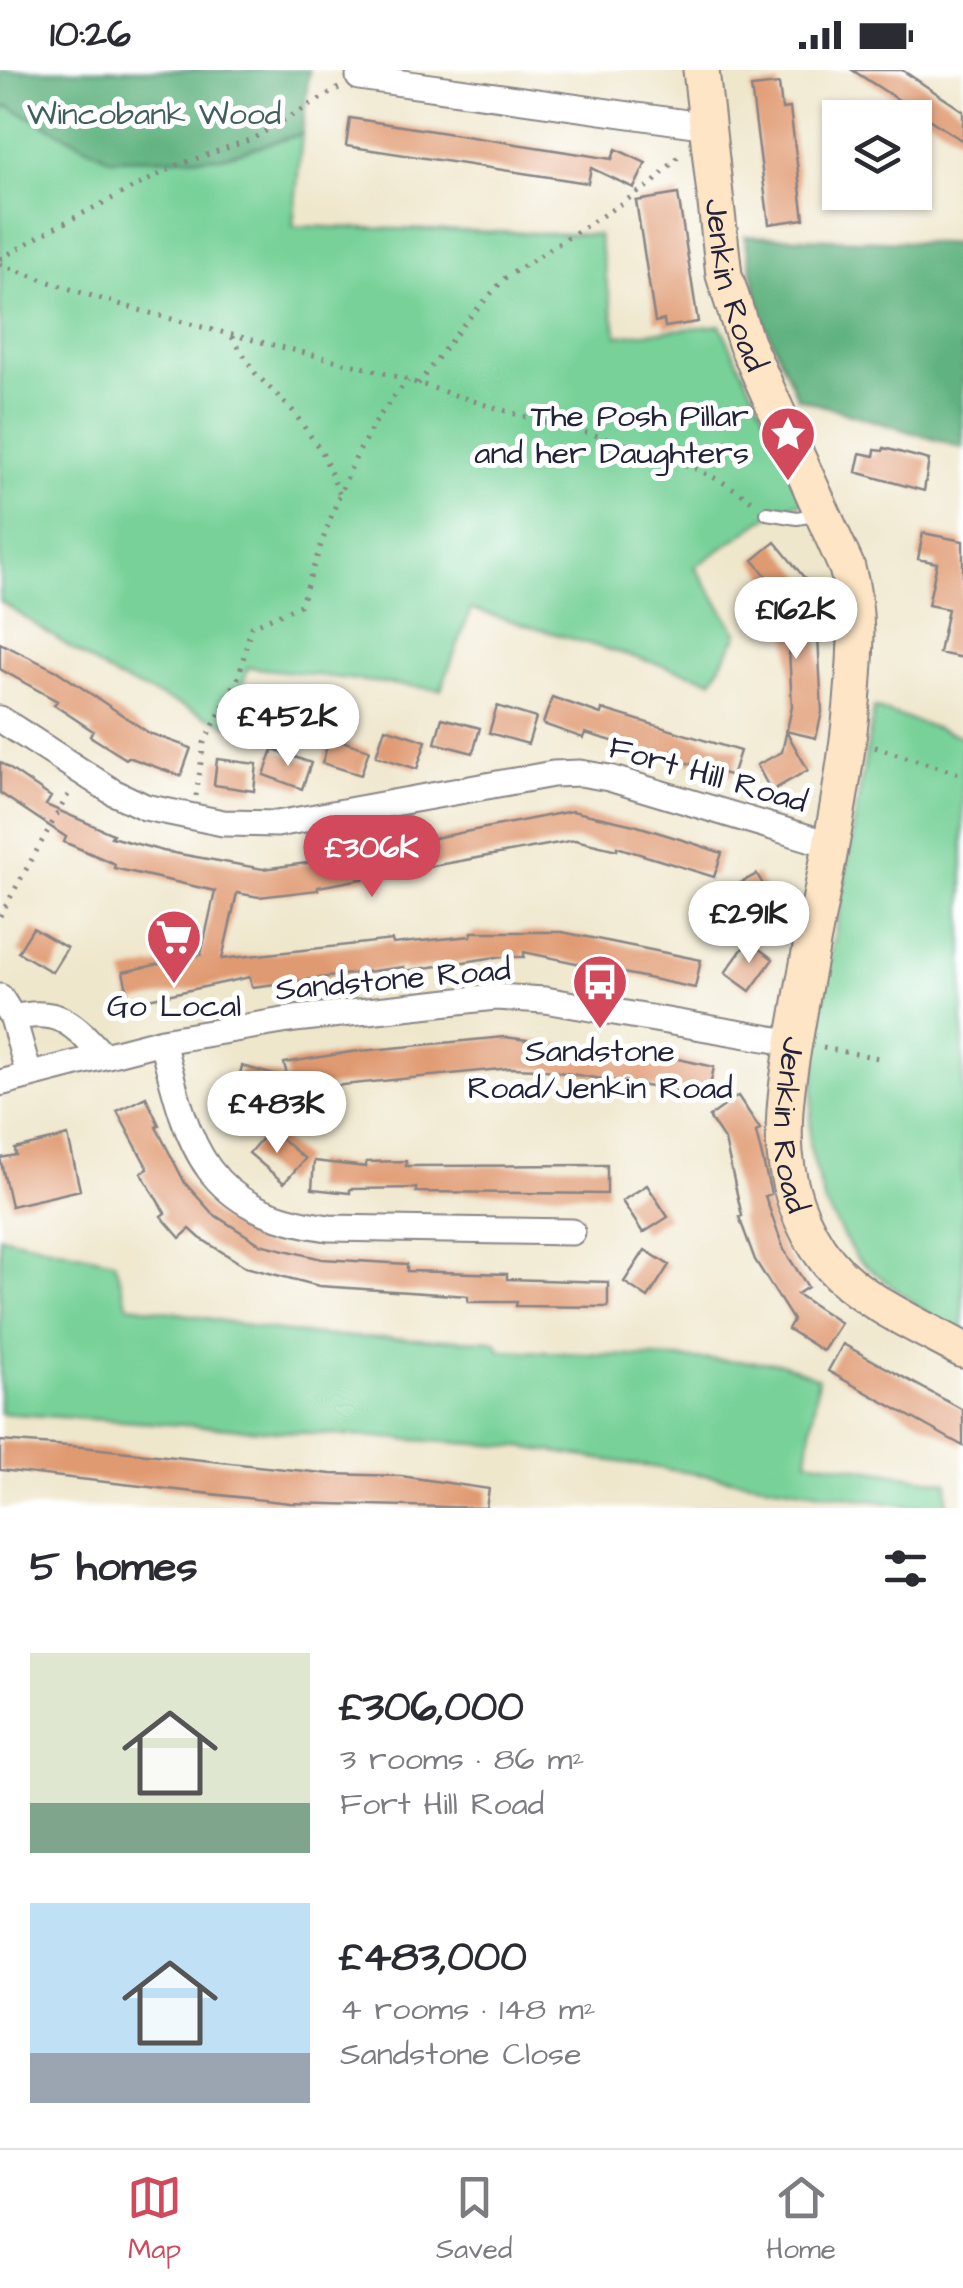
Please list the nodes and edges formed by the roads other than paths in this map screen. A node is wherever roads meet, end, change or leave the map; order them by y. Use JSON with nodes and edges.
{"nodes":[{"id":1,"x":701,"y":70,"type":"edge"},
{"id":2,"x":359,"y":77,"type":"road end"},
{"id":3,"x":427,"y":78,"type":"edge"},
{"id":4,"x":708,"y":126,"type":"junction"},
{"id":5,"x":767,"y":513,"type":"road end"},
{"id":6,"x":823,"y":513,"type":"junction"},
{"id":7,"x":0,"y":720,"type":"edge"},
{"id":8,"x":829,"y":844,"type":"junction"},
{"id":9,"x":6,"y":1008,"type":"edge"},
{"id":10,"x":162,"y":1041,"type":"junction"},
{"id":11,"x":794,"y":1043,"type":"junction"},
{"id":12,"x":102,"y":1055,"type":"junction"},
{"id":13,"x":29,"y":1074,"type":"junction"},
{"id":14,"x":0,"y":1082,"type":"edge"},
{"id":15,"x":572,"y":1232,"type":"dead end"},
{"id":16,"x":963,"y":1350,"type":"edge"}],
"edges":[{"from":1,"to":4,"type":"street","name":"Jenkin Road"},
{"from":2,"to":3,"type":"street"},
{"from":3,"to":4,"type":"street"},
{"from":4,"to":6,"type":"street","name":"Jenkin Road"},
{"from":5,"to":6,"type":"lane"},
{"from":6,"to":8,"type":"street","name":"Jenkin Road"},
{"from":7,"to":8,"type":"street","name":"Fort Hill Road"},
{"from":8,"to":11,"type":"street","name":"Jenkin Road"},
{"from":9,"to":12,"type":"street"},
{"from":9,"to":13,"type":"street"},
{"from":10,"to":11,"type":"street","name":"Sandstone Road"},
{"from":10,"to":12,"type":"street","name":"Sandstone Road"},
{"from":10,"to":15,"type":"street"},
{"from":11,"to":16,"type":"street","name":"Jenkin Road"},
{"from":12,"to":13,"type":"street","name":"Sandstone Road"},
{"from":13,"to":14,"type":"street","name":"Sandstone Road"}]}
